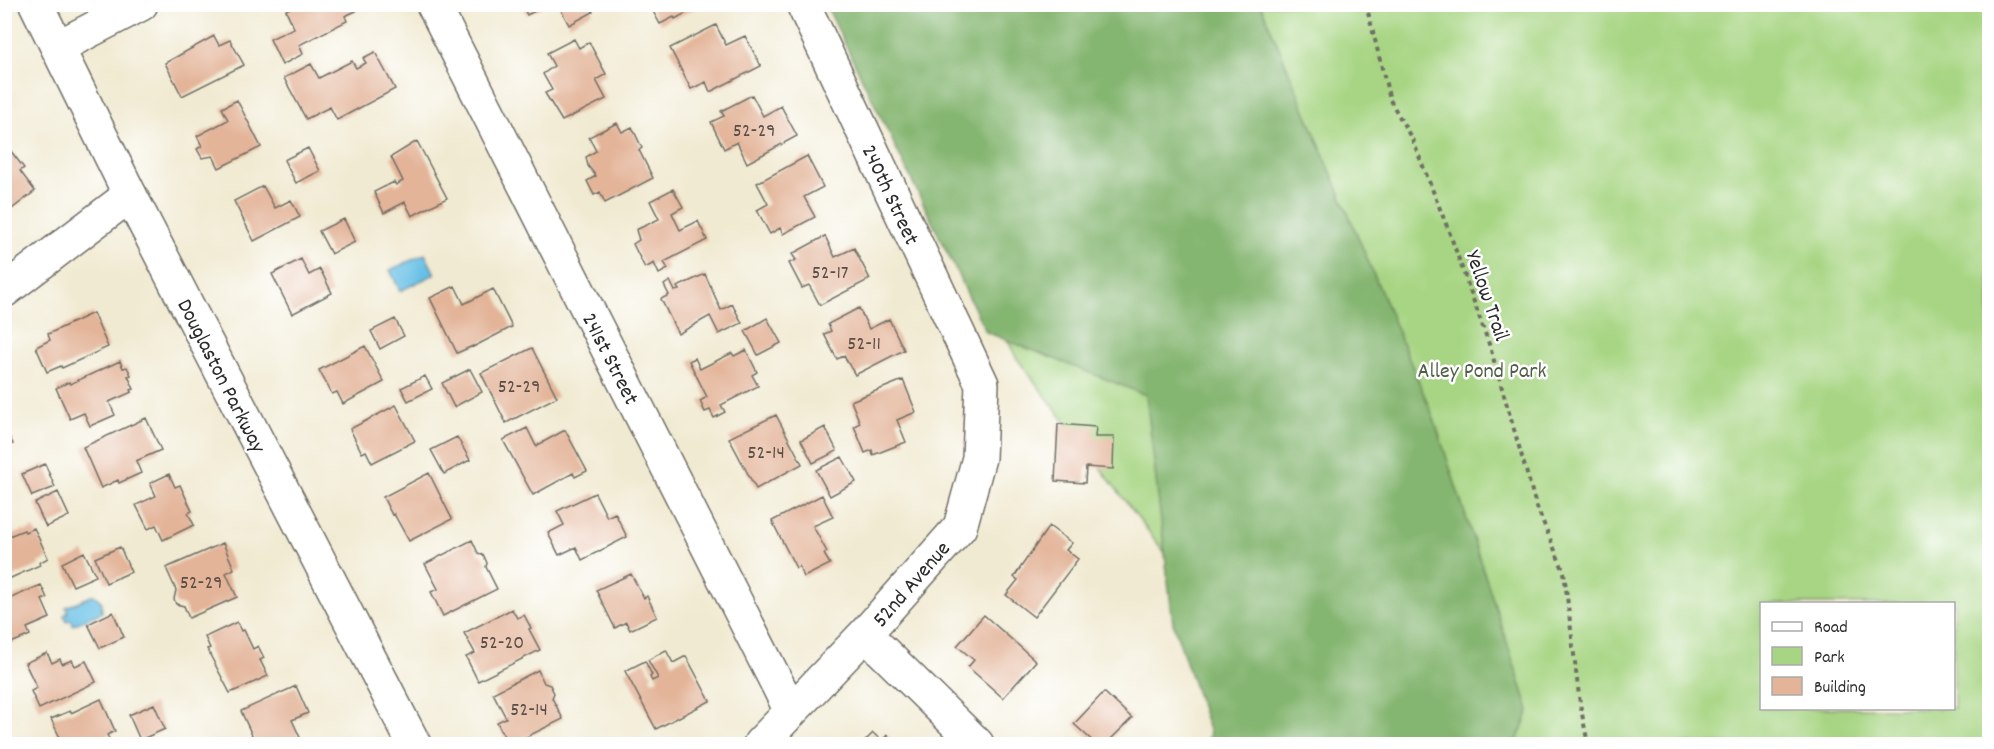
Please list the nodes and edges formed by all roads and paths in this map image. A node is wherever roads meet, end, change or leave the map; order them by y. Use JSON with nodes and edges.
{"nodes":[{"id":1,"x":36,"y":4,"type":"edge"},
{"id":2,"x":141,"y":4,"type":"edge"},
{"id":3,"x":433,"y":4,"type":"edge"},
{"id":4,"x":803,"y":4,"type":"edge"},
{"id":5,"x":1366,"y":4,"type":"edge"},
{"id":6,"x":58,"y":47,"type":"junction"},
{"id":7,"x":130,"y":195,"type":"junction"},
{"id":8,"x":4,"y":291,"type":"edge"},
{"id":9,"x":982,"y":384,"type":"joint"},
{"id":10,"x":866,"y":634,"type":"junction"},
{"id":11,"x":791,"y":711,"type":"junction"},
{"id":12,"x":414,"y":744,"type":"edge"},
{"id":13,"x":760,"y":744,"type":"edge"},
{"id":14,"x":977,"y":744,"type":"edge"},
{"id":15,"x":1588,"y":744,"type":"edge"}],
"edges":[{"from":1,"to":6,"type":"street","name":"Douglaston Parkway"},
{"from":2,"to":6,"type":"street"},
{"from":3,"to":11,"type":"street","name":"241st Street"},
{"from":4,"to":9,"type":"street","name":"240th Street"},
{"from":5,"to":15,"type":"path","name":"Yellow Trail"},
{"from":6,"to":7,"type":"street","name":"Douglaston Parkway"},
{"from":7,"to":8,"type":"street"},
{"from":7,"to":12,"type":"street","name":"Douglaston Parkway"},
{"from":9,"to":10,"type":"street","name":"52nd Avenue"},
{"from":10,"to":11,"type":"street","name":"52nd Avenue"},
{"from":10,"to":14,"type":"street"},
{"from":11,"to":13,"type":"street","name":"52nd Avenue"}]}
